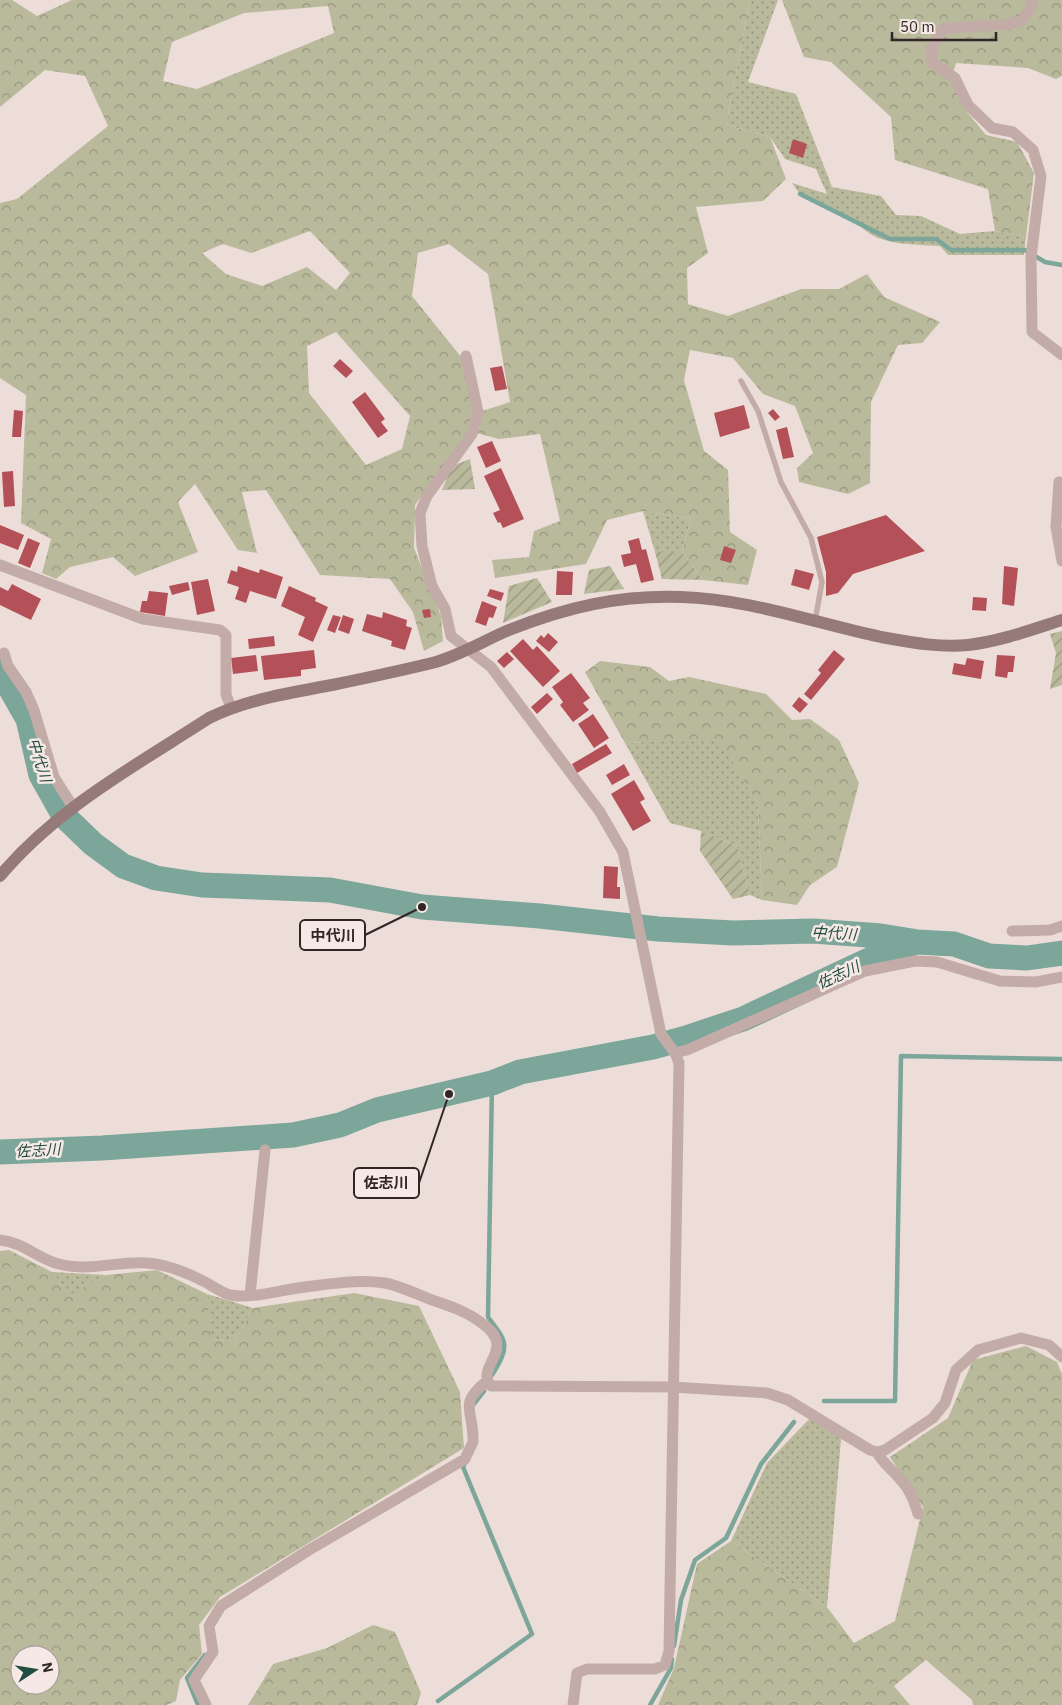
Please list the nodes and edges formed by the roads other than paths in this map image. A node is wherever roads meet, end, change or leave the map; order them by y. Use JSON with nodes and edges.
{"nodes":[{"id":1,"x":1031,"y":0,"type":"edge"},
{"id":2,"x":1062,"y":354,"type":"edge"},
{"id":3,"x":466,"y":356,"type":"dead end"},
{"id":4,"x":741,"y":381,"type":"dead end"},
{"id":5,"x":1059,"y":482,"type":"dead end"},
{"id":6,"x":1062,"y":561,"type":"edge"},
{"id":7,"x":0,"y":565,"type":"edge"},
{"id":8,"x":1062,"y":620,"type":"edge"},
{"id":9,"x":815,"y":621,"type":"junction"},
{"id":10,"x":468,"y":650,"type":"junction"},
{"id":11,"x":4,"y":653,"type":"dead end"},
{"id":12,"x":231,"y":707,"type":"junction"},
{"id":13,"x":73,"y":806,"type":"junction"},
{"id":14,"x":0,"y":876,"type":"edge"},
{"id":15,"x":1062,"y":926,"type":"edge"},
{"id":16,"x":1012,"y":932,"type":"dead end"},
{"id":17,"x":1062,"y":977,"type":"edge"},
{"id":18,"x":675,"y":1053,"type":"junction"},
{"id":19,"x":265,"y":1150,"type":"dead end"},
{"id":20,"x":0,"y":1240,"type":"edge"},
{"id":21,"x":250,"y":1295,"type":"junction"},
{"id":22,"x":1062,"y":1357,"type":"edge"},
{"id":23,"x":487,"y":1381,"type":"junction"},
{"id":24,"x":673,"y":1387,"type":"junction"},
{"id":25,"x":878,"y":1452,"type":"junction"},
{"id":26,"x":918,"y":1514,"type":"dead end"},
{"id":27,"x":206,"y":1705,"type":"edge"},
{"id":28,"x":573,"y":1705,"type":"edge"}],
"edges":[{"from":1,"to":2,"type":"street"},
{"from":3,"to":10,"type":"street"},
{"from":4,"to":9,"type":"lane"},
{"from":5,"to":6,"type":"street"},
{"from":7,"to":12,"type":"street"},
{"from":8,"to":9,"type":"street"},
{"from":9,"to":10,"type":"street"},
{"from":10,"to":12,"type":"street"},
{"from":10,"to":18,"type":"street"},
{"from":11,"to":13,"type":"street"},
{"from":12,"to":13,"type":"street"},
{"from":13,"to":14,"type":"street"},
{"from":15,"to":16,"type":"street"},
{"from":17,"to":18,"type":"street"},
{"from":18,"to":24,"type":"street"},
{"from":19,"to":21,"type":"street"},
{"from":20,"to":21,"type":"street"},
{"from":21,"to":23,"type":"street"},
{"from":22,"to":25,"type":"street"},
{"from":23,"to":24,"type":"street"},
{"from":23,"to":27,"type":"street"},
{"from":24,"to":25,"type":"street"},
{"from":24,"to":28,"type":"street"},
{"from":25,"to":26,"type":"street"}]}
